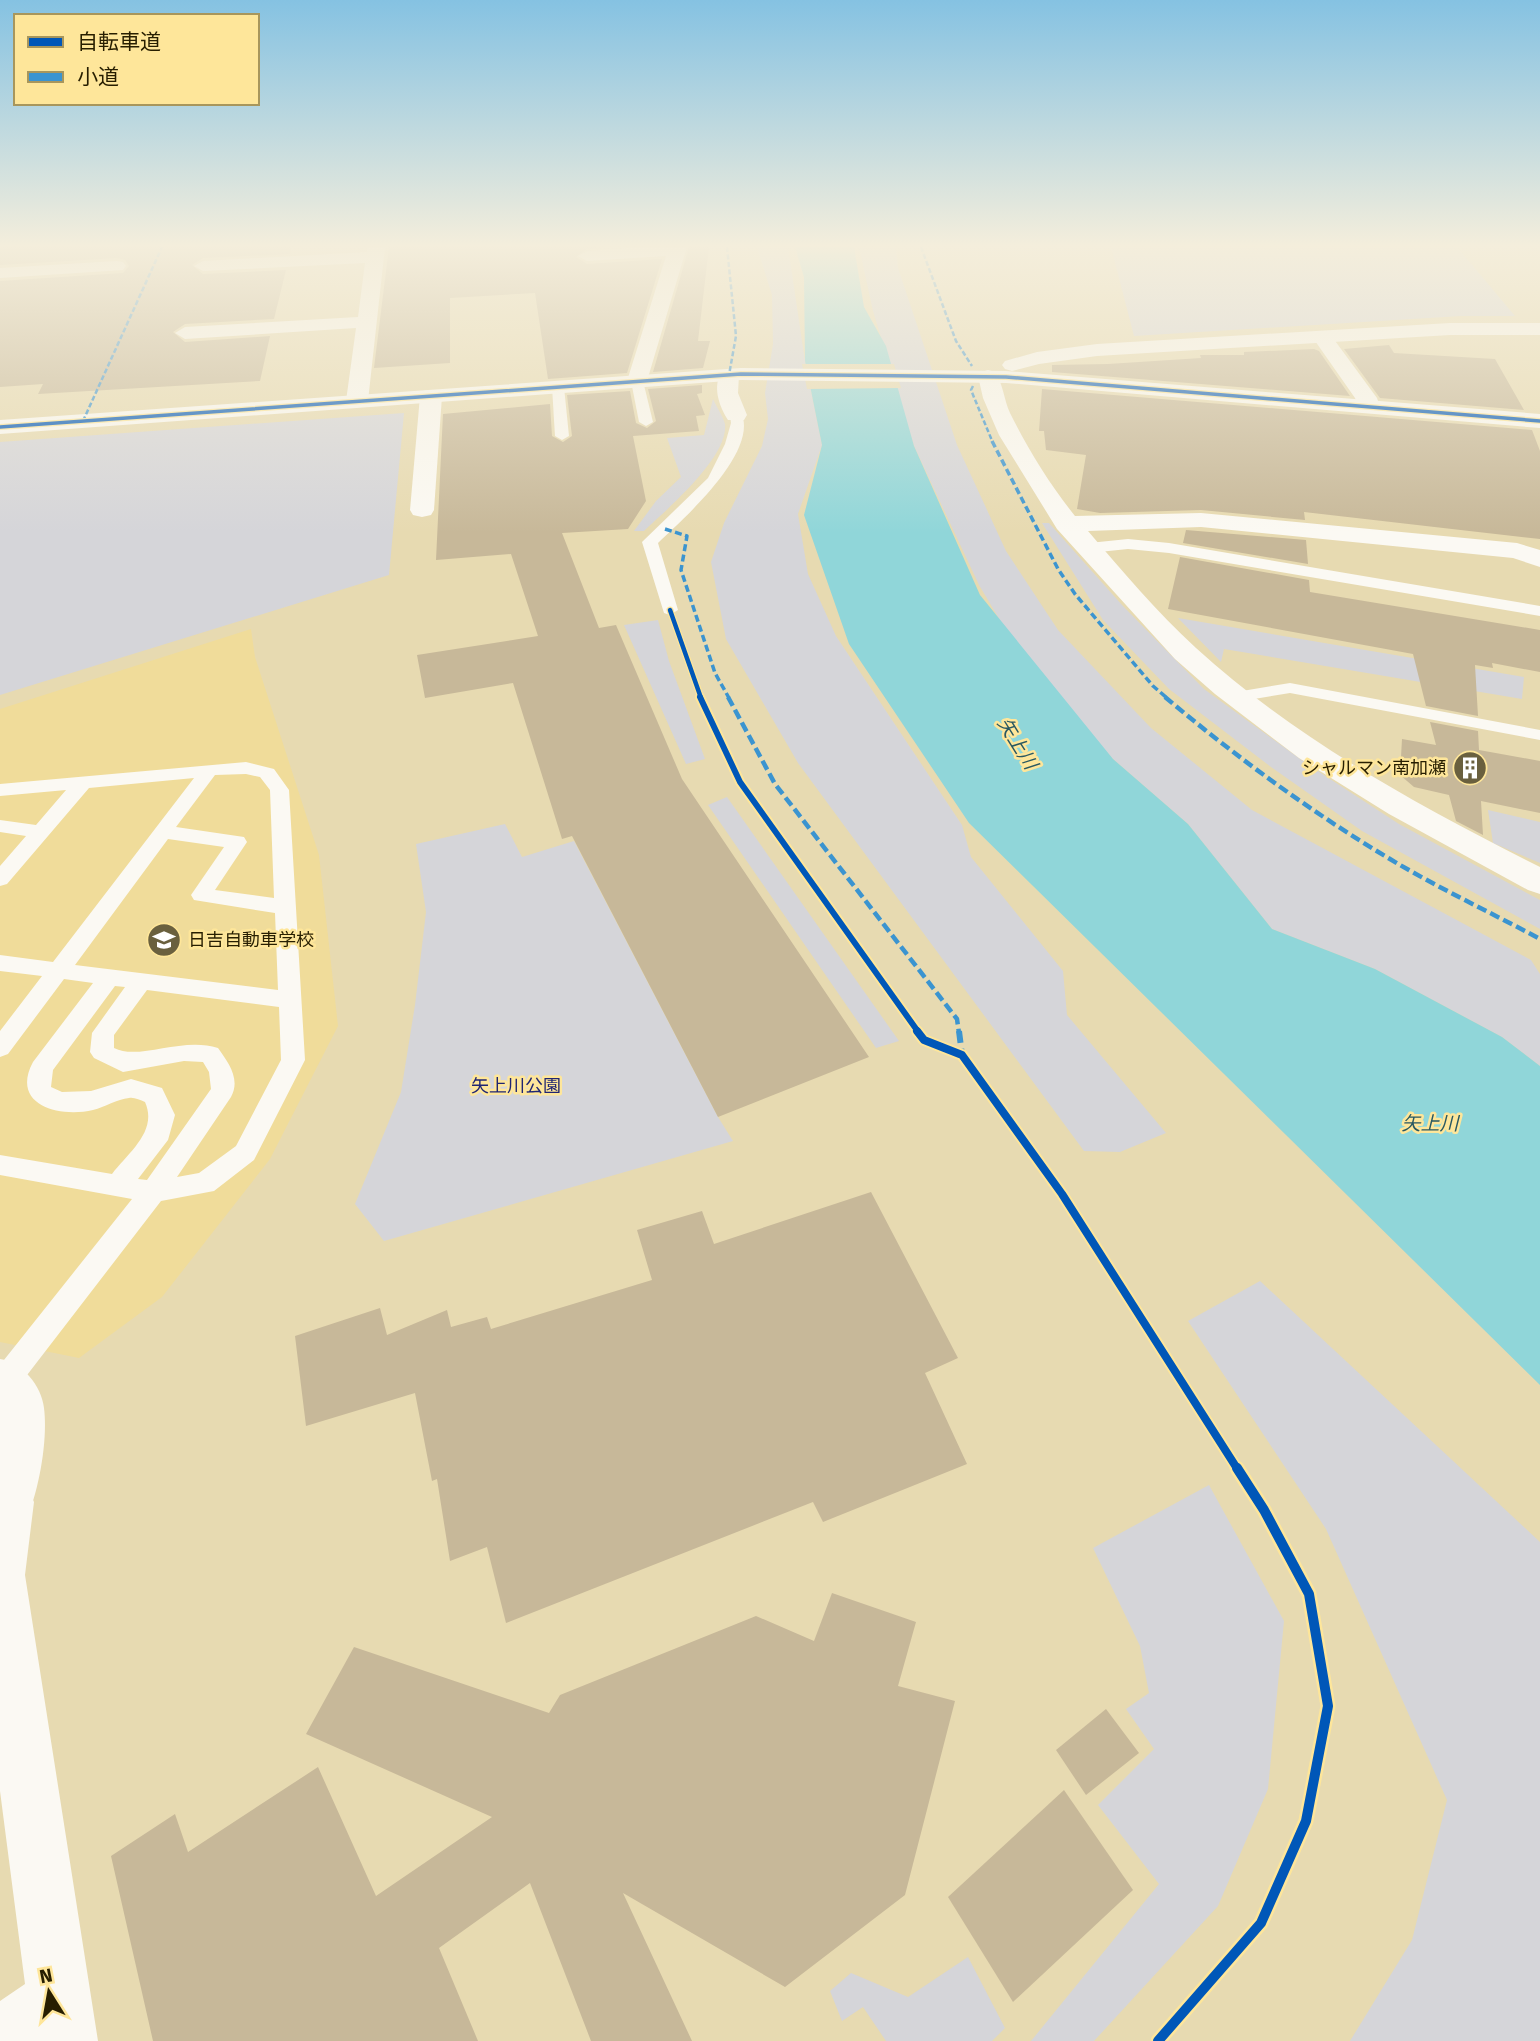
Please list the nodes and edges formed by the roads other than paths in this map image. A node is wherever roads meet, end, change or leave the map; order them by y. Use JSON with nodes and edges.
{"nodes":[{"id":1,"x":364,"y":342,"type":"edge"},
{"id":2,"x":649,"y":342,"type":"edge"},
{"id":3,"x":1243,"y":342,"type":"edge"},
{"id":4,"x":1326,"y":342,"type":"edge"},
{"id":5,"x":735,"y":375,"type":"junction"},
{"id":6,"x":986,"y":376,"type":"junction"},
{"id":7,"x":637,"y":381,"type":"junction"},
{"id":8,"x":558,"y":387,"type":"junction"},
{"id":9,"x":430,"y":396,"type":"junction"},
{"id":10,"x":357,"y":401,"type":"junction"},
{"id":11,"x":1369,"y":407,"type":"junction"},
{"id":12,"x":736,"y":415,"type":"joint"},
{"id":13,"x":1540,"y":421,"type":"edge"},
{"id":14,"x":646,"y":422,"type":"dead end"},
{"id":15,"x":0,"y":427,"type":"edge"},
{"id":16,"x":562,"y":436,"type":"dead end"},
{"id":17,"x":422,"y":510,"type":"dead end"},
{"id":18,"x":1066,"y":524,"type":"junction"},
{"id":19,"x":1089,"y":548,"type":"junction"},
{"id":20,"x":1540,"y":559,"type":"edge"},
{"id":21,"x":670,"y":610,"type":"dead end"},
{"id":22,"x":1540,"y":611,"type":"edge"},
{"id":23,"x":1236,"y":697,"type":"junction"},
{"id":24,"x":1540,"y":735,"type":"edge"},
{"id":25,"x":209,"y":770,"type":"junction"},
{"id":26,"x":83,"y":782,"type":"junction"},
{"id":27,"x":0,"y":790,"type":"edge"},
{"id":28,"x":0,"y":826,"type":"edge"},
{"id":29,"x":41,"y":832,"type":"junction"},
{"id":30,"x":163,"y":832,"type":"junction"},
{"id":31,"x":0,"y":879,"type":"edge"},
{"id":32,"x":1540,"y":882,"type":"edge"},
{"id":33,"x":285,"y":907,"type":"junction"},
{"id":34,"x":0,"y":963,"type":"edge"},
{"id":35,"x":60,"y":971,"type":"junction"},
{"id":36,"x":110,"y":977,"type":"junction"},
{"id":37,"x":142,"y":981,"type":"junction"},
{"id":38,"x":290,"y":1000,"type":"junction"},
{"id":39,"x":0,"y":1048,"type":"edge"},
{"id":40,"x":0,"y":1165,"type":"edge"},
{"id":41,"x":117,"y":1186,"type":"junction"},
{"id":42,"x":153,"y":1192,"type":"junction"},
{"id":43,"x":2,"y":1382,"type":"edge"},
{"id":44,"x":3,"y":1505,"type":"edge"},
{"id":45,"x":0,"y":1571,"type":"edge"},
{"id":46,"x":0,"y":1579,"type":"edge"},
{"id":47,"x":62,"y":2021,"type":"edge"},
{"id":48,"x":0,"y":2040,"type":"edge"}],
"edges":[{"from":1,"to":10,"type":"street"},
{"from":2,"to":7,"type":"street"},
{"from":3,"to":6,"type":"street"},
{"from":4,"to":11,"type":"street"},
{"from":5,"to":6,"type":"street"},
{"from":5,"to":7,"type":"street"},
{"from":5,"to":12,"type":"street"},
{"from":6,"to":11,"type":"street"},
{"from":6,"to":18,"type":"street"},
{"from":7,"to":8,"type":"street"},
{"from":7,"to":14,"type":"lane"},
{"from":8,"to":9,"type":"street"},
{"from":8,"to":16,"type":"lane"},
{"from":9,"to":10,"type":"street"},
{"from":9,"to":17,"type":"street"},
{"from":10,"to":15,"type":"street"},
{"from":11,"to":13,"type":"street"},
{"from":12,"to":21,"type":"lane"},
{"from":18,"to":19,"type":"street"},
{"from":18,"to":20,"type":"street"},
{"from":19,"to":22,"type":"lane"},
{"from":19,"to":23,"type":"street"},
{"from":23,"to":24,"type":"lane"},
{"from":23,"to":32,"type":"street"},
{"from":25,"to":26,"type":"lane"},
{"from":25,"to":30,"type":"lane"},
{"from":25,"to":33,"type":"lane"},
{"from":26,"to":27,"type":"lane"},
{"from":26,"to":29,"type":"lane"},
{"from":28,"to":29,"type":"lane"},
{"from":29,"to":31,"type":"lane"},
{"from":30,"to":33,"type":"lane"},
{"from":30,"to":35,"type":"lane"},
{"from":33,"to":38,"type":"lane"},
{"from":34,"to":35,"type":"lane"},
{"from":35,"to":36,"type":"lane"},
{"from":35,"to":39,"type":"lane"},
{"from":36,"to":37,"type":"lane"},
{"from":36,"to":41,"type":"lane"},
{"from":37,"to":38,"type":"lane"},
{"from":37,"to":42,"type":"lane"},
{"from":38,"to":42,"type":"lane"},
{"from":40,"to":41,"type":"lane"},
{"from":40,"to":42,"type":"lane"},
{"from":41,"to":42,"type":"lane"},
{"from":42,"to":43,"type":"lane"},
{"from":43,"to":44,"type":"street"},
{"from":44,"to":45,"type":"street"},
{"from":46,"to":47,"type":"street"},
{"from":47,"to":48,"type":"street"}]}
